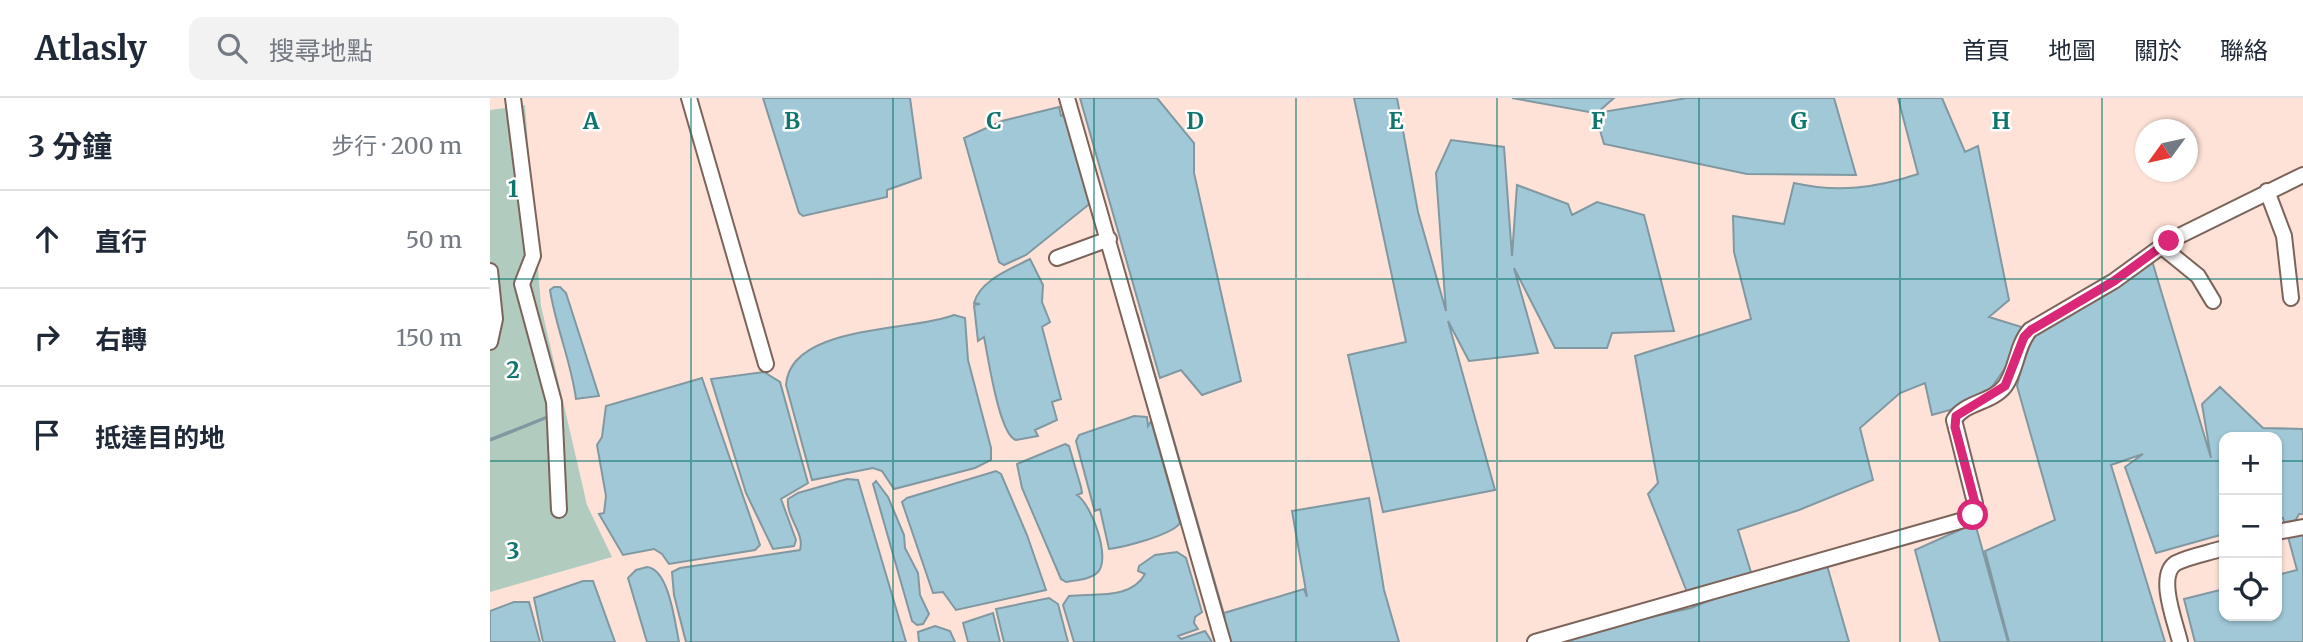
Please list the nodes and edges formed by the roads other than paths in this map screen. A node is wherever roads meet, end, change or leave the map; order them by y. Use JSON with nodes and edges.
{"nodes":[{"id":1,"x":513,"y":98,"type":"edge"},
{"id":2,"x":689,"y":98,"type":"edge"},
{"id":3,"x":1067,"y":98,"type":"edge"},
{"id":4,"x":2303,"y":175,"type":"edge"},
{"id":5,"x":2267,"y":191,"type":"junction"},
{"id":6,"x":1109,"y":239,"type":"junction"},
{"id":7,"x":2161,"y":246,"type":"junction"},
{"id":8,"x":1057,"y":258,"type":"dead end"},
{"id":9,"x":490,"y":271,"type":"edge"},
{"id":10,"x":2291,"y":298,"type":"dead end"},
{"id":11,"x":2213,"y":301,"type":"dead end"},
{"id":12,"x":490,"y":342,"type":"edge"},
{"id":13,"x":766,"y":364,"type":"dead end"},
{"id":14,"x":559,"y":510,"type":"dead end"},
{"id":15,"x":2303,"y":527,"type":"edge"},
{"id":16,"x":2282,"y":530,"type":"edge"},
{"id":17,"x":2219,"y":550,"type":"edge"},
{"id":18,"x":1223,"y":642,"type":"edge"},
{"id":19,"x":1535,"y":642,"type":"edge"},
{"id":20,"x":2180,"y":642,"type":"edge"}],
"edges":[{"from":1,"to":14,"type":"street"},
{"from":2,"to":13,"type":"street"},
{"from":3,"to":6,"type":"street"},
{"from":4,"to":5,"type":"street"},
{"from":5,"to":7,"type":"street"},
{"from":5,"to":10,"type":"street"},
{"from":6,"to":8,"type":"street"},
{"from":6,"to":18,"type":"street"},
{"from":7,"to":11,"type":"street"},
{"from":7,"to":19,"type":"street"},
{"from":9,"to":12,"type":"street"},
{"from":15,"to":16,"type":"street"},
{"from":17,"to":20,"type":"street"}]}
